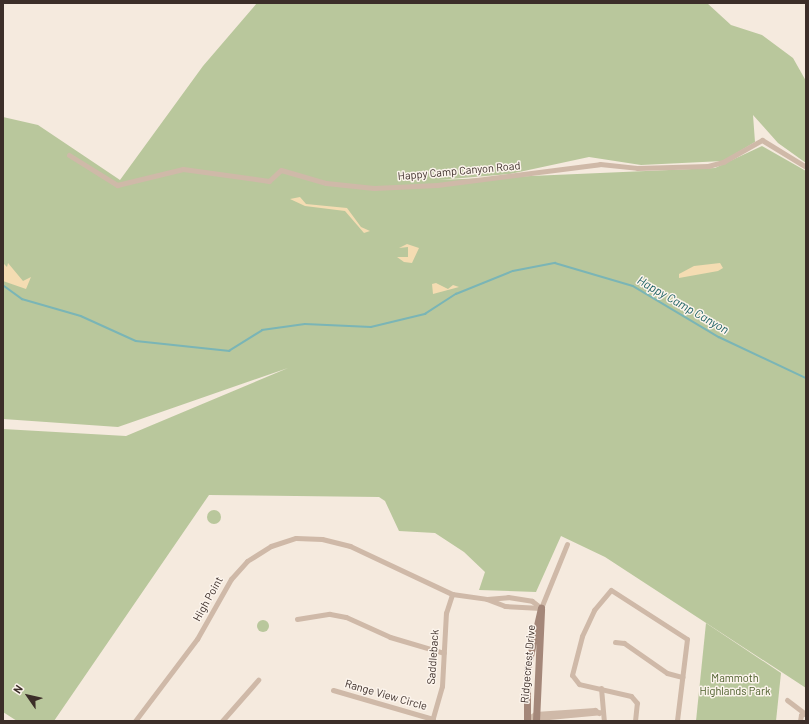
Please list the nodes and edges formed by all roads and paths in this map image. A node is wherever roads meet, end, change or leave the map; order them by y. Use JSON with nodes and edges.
{"nodes":[{"id":1,"x":69,"y":155,"type":"dead end"},
{"id":2,"x":806,"y":167,"type":"edge"},
{"id":3,"x":567,"y":544,"type":"dead end"},
{"id":4,"x":452,"y":594,"type":"junction"},
{"id":5,"x":503,"y":598,"type":"junction"},
{"id":6,"x":487,"y":600,"type":"junction"},
{"id":7,"x":503,"y":605,"type":"junction"},
{"id":8,"x":541,"y":608,"type":"junction"},
{"id":9,"x":297,"y":619,"type":"dead end"},
{"id":10,"x":615,"y":642,"type":"dead end"},
{"id":11,"x":444,"y":653,"type":"junction"},
{"id":12,"x":682,"y":677,"type":"junction"},
{"id":13,"x":258,"y":680,"type":"dead end"},
{"id":14,"x":601,"y":688,"type":"junction"},
{"id":15,"x":333,"y":690,"type":"dead end"},
{"id":16,"x":787,"y":700,"type":"dead end"},
{"id":17,"x":601,"y":713,"type":"junction"},
{"id":18,"x":805,"y":713,"type":"edge"},
{"id":19,"x":536,"y":718,"type":"edge"},
{"id":20,"x":432,"y":720,"type":"edge"},
{"id":21,"x":527,"y":720,"type":"edge"},
{"id":22,"x":135,"y":721,"type":"edge"},
{"id":23,"x":222,"y":721,"type":"edge"},
{"id":24,"x":604,"y":721,"type":"edge"},
{"id":25,"x":635,"y":721,"type":"edge"},
{"id":26,"x":677,"y":721,"type":"edge"},
{"id":27,"x":800,"y":721,"type":"edge"}],
"edges":[{"from":1,"to":2,"type":"street","name":"Happy Camp Canyon Road"},
{"from":3,"to":8,"type":"street","name":"Ridgecrest Drive"},
{"from":4,"to":6,"type":"street","name":"High Point"},
{"from":4,"to":11,"type":"street","name":"Saddleback"},
{"from":4,"to":22,"type":"street","name":"High Point"},
{"from":5,"to":6,"type":"street","name":"High Point"},
{"from":5,"to":7,"type":"street"},
{"from":5,"to":8,"type":"street","name":"High Point"},
{"from":6,"to":7,"type":"street","name":"High Point"},
{"from":7,"to":8,"type":"street","name":"High Point"},
{"from":8,"to":19,"type":"street","name":"Ridgecrest Drive"},
{"from":8,"to":21,"type":"street","name":"Ridgecrest Drive"},
{"from":9,"to":11,"type":"street"},
{"from":10,"to":12,"type":"street"},
{"from":11,"to":20,"type":"street","name":"Saddleback"},
{"from":12,"to":14,"type":"street"},
{"from":12,"to":26,"type":"street"},
{"from":13,"to":23,"type":"street"},
{"from":14,"to":17,"type":"street"},
{"from":14,"to":25,"type":"street"},
{"from":15,"to":20,"type":"street","name":"Range View Circle"},
{"from":16,"to":18,"type":"street"},
{"from":17,"to":19,"type":"street"},
{"from":17,"to":24,"type":"street"},
{"from":18,"to":27,"type":"street"},
{"from":19,"to":21,"type":"street"}]}
